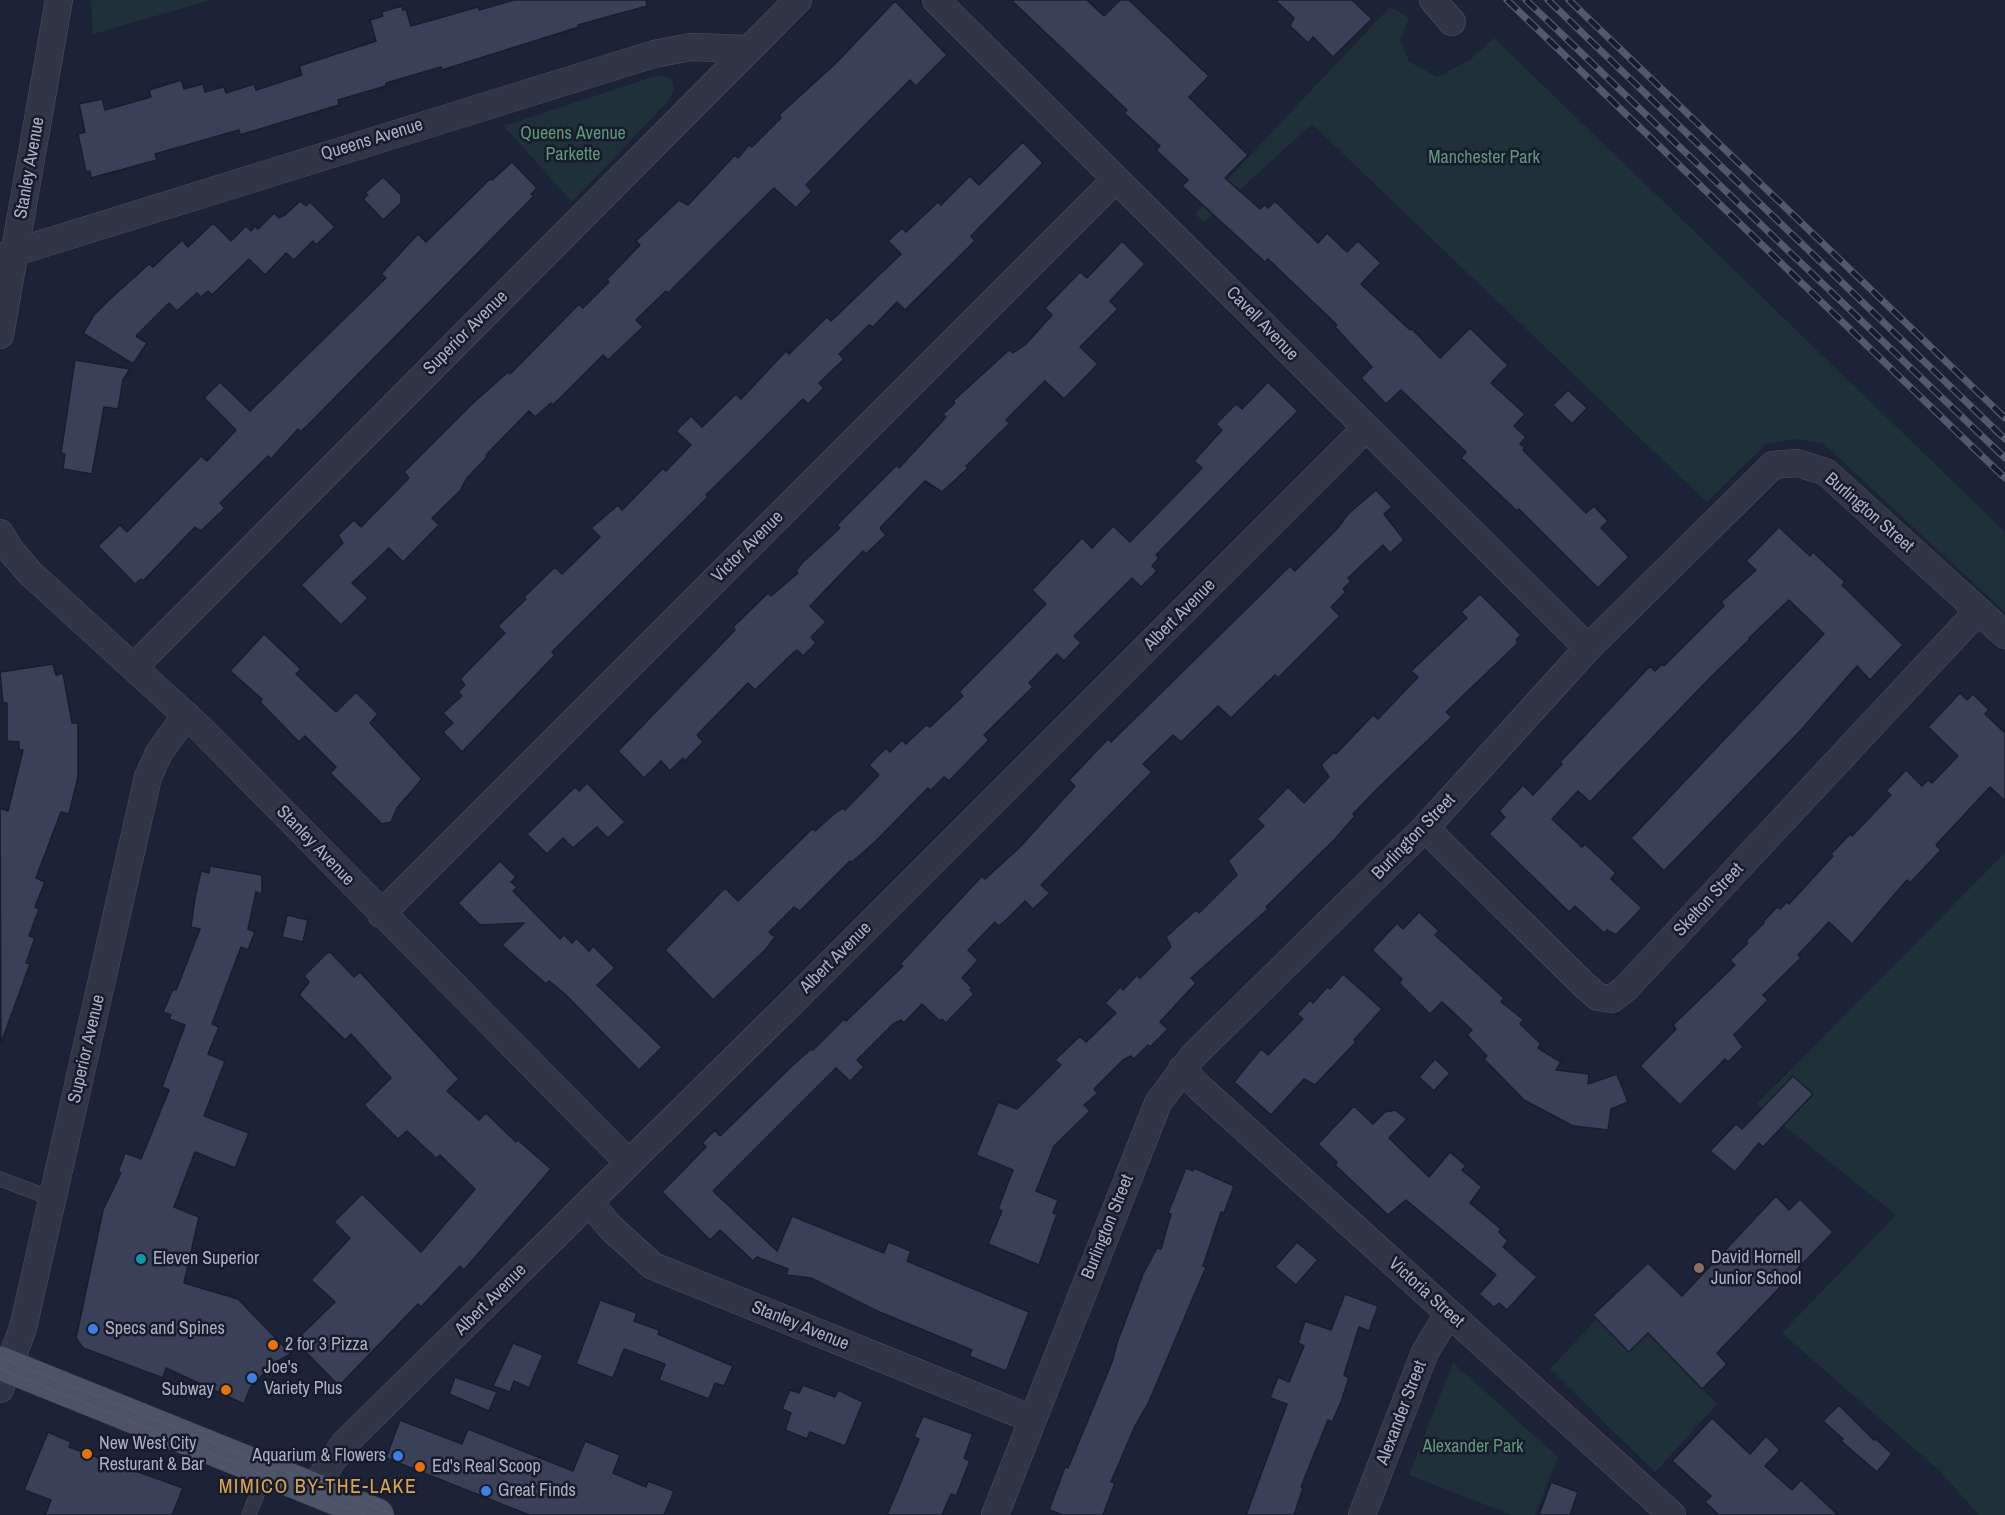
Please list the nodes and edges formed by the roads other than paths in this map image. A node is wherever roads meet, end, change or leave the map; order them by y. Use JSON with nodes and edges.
{"nodes":[{"id":1,"x":59,"y":0,"type":"edge"},
{"id":2,"x":798,"y":0,"type":"edge"},
{"id":3,"x":936,"y":0,"type":"edge"},
{"id":4,"x":1432,"y":0,"type":"edge"},
{"id":5,"x":1452,"y":22,"type":"dead end"},
{"id":6,"x":748,"y":49,"type":"junction"},
{"id":7,"x":1115,"y":180,"type":"junction"},
{"id":8,"x":7,"y":255,"type":"edge"},
{"id":9,"x":0,"y":335,"type":"edge"},
{"id":10,"x":1365,"y":429,"type":"junction"},
{"id":11,"x":0,"y":532,"type":"edge"},
{"id":12,"x":1978,"y":611,"type":"junction"},
{"id":13,"x":2005,"y":636,"type":"edge"},
{"id":14,"x":1588,"y":648,"type":"junction"},
{"id":15,"x":134,"y":667,"type":"junction"},
{"id":16,"x":186,"y":715,"type":"junction"},
{"id":17,"x":1425,"y":828,"type":"junction"},
{"id":18,"x":381,"y":914,"type":"junction"},
{"id":19,"x":1182,"y":1069,"type":"junction"},
{"id":20,"x":628,"y":1162,"type":"junction"},
{"id":21,"x":0,"y":1179,"type":"edge"},
{"id":22,"x":53,"y":1199,"type":"junction"},
{"id":23,"x":589,"y":1202,"type":"junction"},
{"id":24,"x":1448,"y":1314,"type":"junction"},
{"id":25,"x":3,"y":1373,"type":"edge"},
{"id":26,"x":1032,"y":1419,"type":"junction"},
{"id":27,"x":266,"y":1471,"type":"junction"},
{"id":28,"x":312,"y":1490,"type":"junction"},
{"id":29,"x":249,"y":1515,"type":"edge"},
{"id":30,"x":377,"y":1515,"type":"edge"},
{"id":31,"x":995,"y":1515,"type":"edge"},
{"id":32,"x":1362,"y":1515,"type":"edge"},
{"id":33,"x":1672,"y":1515,"type":"edge"}],
"edges":[{"from":1,"to":8,"type":"street","name":"Stanley Avenue"},
{"from":2,"to":6,"type":"street","name":"Superior Avenue"},
{"from":3,"to":7,"type":"street","name":"Cavell Avenue"},
{"from":4,"to":5,"type":"street"},
{"from":6,"to":8,"type":"street","name":"Queens Avenue"},
{"from":6,"to":15,"type":"street","name":"Superior Avenue"},
{"from":7,"to":10,"type":"street","name":"Cavell Avenue"},
{"from":7,"to":18,"type":"street","name":"Victor Avenue"},
{"from":8,"to":9,"type":"street","name":"Stanley Avenue"},
{"from":10,"to":14,"type":"street","name":"Cavell Avenue"},
{"from":10,"to":20,"type":"street","name":"Albert Avenue"},
{"from":11,"to":15,"type":"street","name":"Stanley Avenue"},
{"from":12,"to":13,"type":"street","name":"Burlington Street"},
{"from":12,"to":14,"type":"street","name":"Burlington Street"},
{"from":12,"to":17,"type":"street","name":"Skelton Street"},
{"from":14,"to":17,"type":"street","name":"Burlington Street"},
{"from":15,"to":16,"type":"street","name":"Stanley Avenue"},
{"from":16,"to":18,"type":"street","name":"Stanley Avenue"},
{"from":16,"to":22,"type":"street","name":"Superior Avenue"},
{"from":17,"to":19,"type":"street","name":"Burlington Street"},
{"from":18,"to":20,"type":"street","name":"Stanley Avenue"},
{"from":19,"to":24,"type":"street","name":"Victoria Street"},
{"from":19,"to":26,"type":"street","name":"Burlington Street"},
{"from":20,"to":23,"type":"street","name":"Albert Avenue"},
{"from":21,"to":22,"type":"lane"},
{"from":22,"to":25,"type":"street","name":"Superior Avenue"},
{"from":23,"to":26,"type":"street","name":"Stanley Avenue"},
{"from":23,"to":28,"type":"street","name":"Albert Avenue"},
{"from":24,"to":32,"type":"street","name":"Alexander Street"},
{"from":24,"to":33,"type":"street","name":"Victoria Street"},
{"from":25,"to":27,"type":"main road"},
{"from":26,"to":31,"type":"street","name":"Burlington Street"},
{"from":27,"to":28,"type":"main road"},
{"from":27,"to":29,"type":"lane"},
{"from":28,"to":30,"type":"main road"}]}
